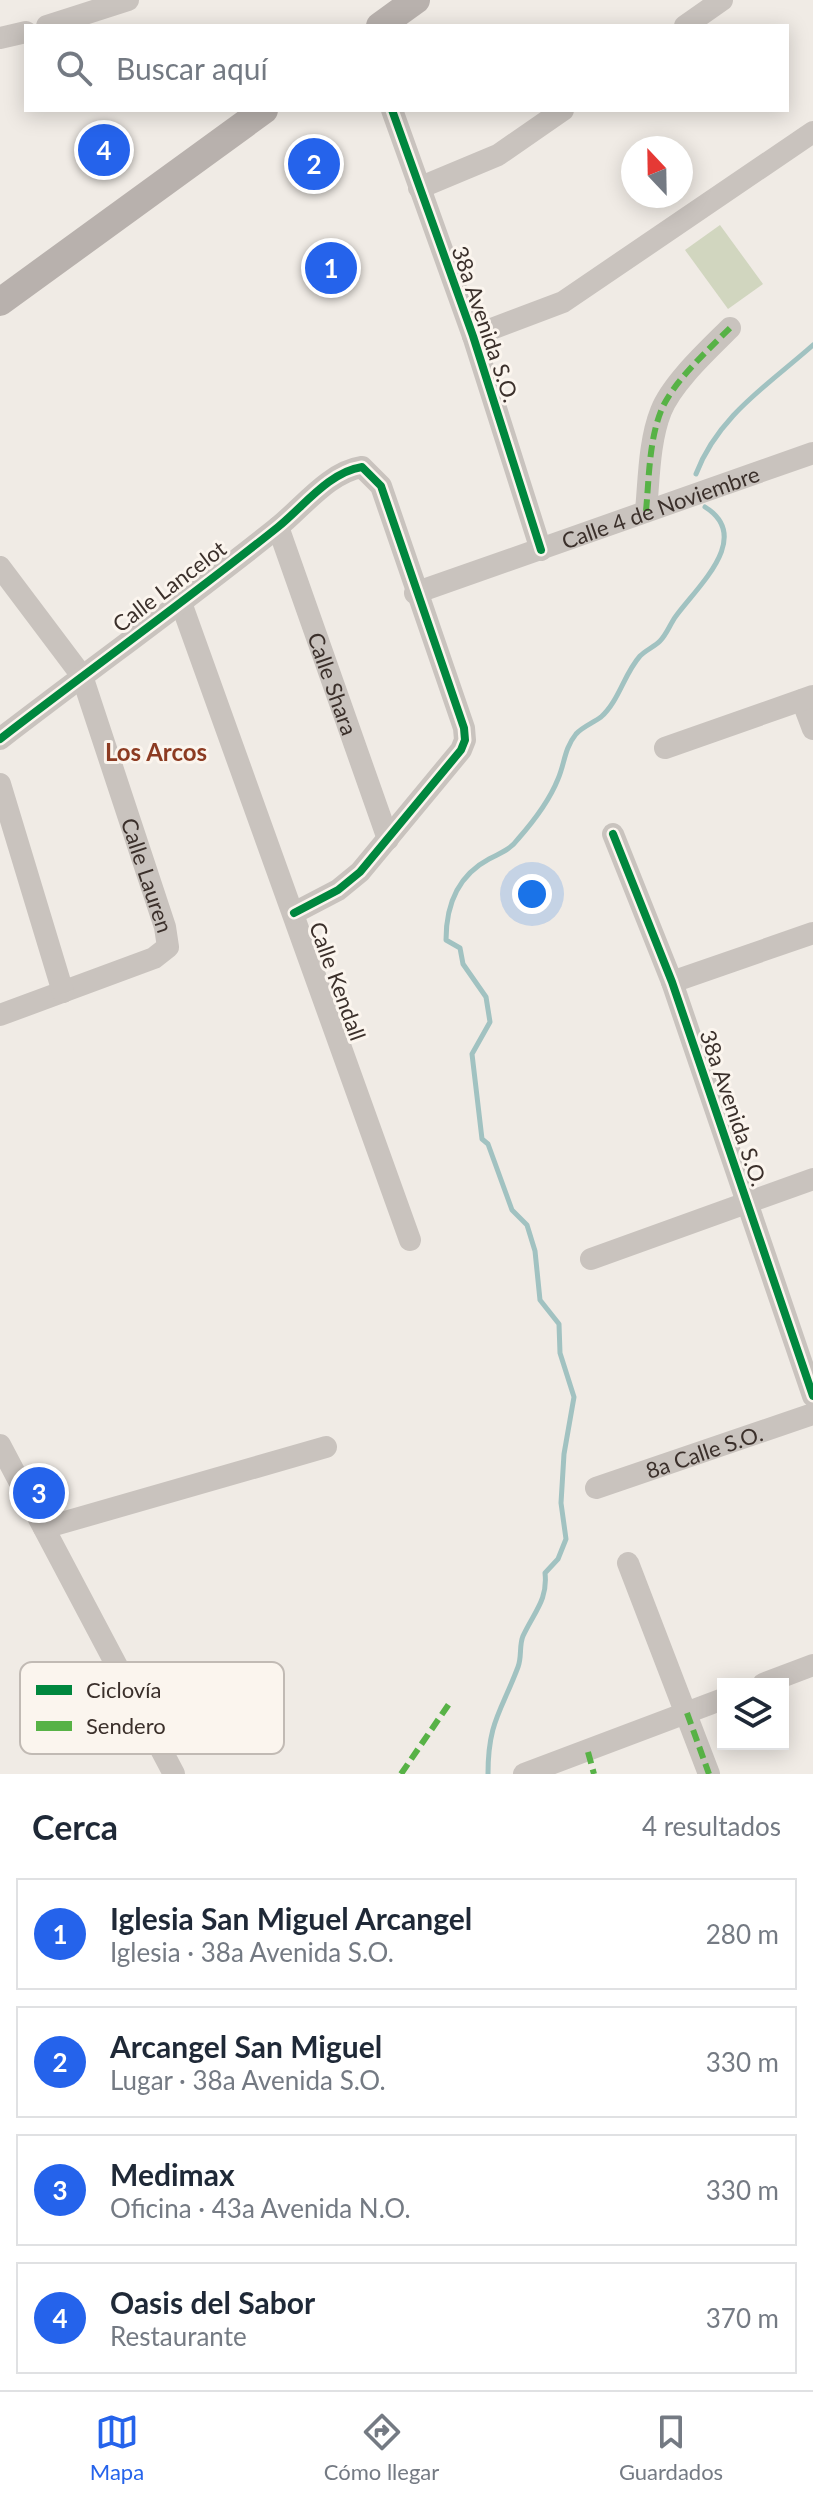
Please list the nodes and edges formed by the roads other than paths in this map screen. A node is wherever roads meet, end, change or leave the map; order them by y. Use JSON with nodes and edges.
{"nodes":[{"id":1,"x":128,"y":0,"type":"edge"},
{"id":2,"x":722,"y":0,"type":"edge"},
{"id":3,"x":53,"y":24,"type":"edge"},
{"id":4,"x":688,"y":24,"type":"edge"},
{"id":5,"x":24,"y":32,"type":"edge"},
{"id":6,"x":0,"y":38,"type":"edge"},
{"id":7,"x":261,"y":112,"type":"edge"},
{"id":8,"x":393,"y":112,"type":"edge"},
{"id":9,"x":560,"y":112,"type":"edge"},
{"id":10,"x":813,"y":132,"type":"edge"},
{"id":11,"x":419,"y":188,"type":"junction"},
{"id":12,"x":0,"y":302,"type":"edge"},
{"id":13,"x":730,"y":328,"type":"dead end"},
{"id":14,"x":473,"y":336,"type":"junction"},
{"id":15,"x":813,"y":453,"type":"edge"},
{"id":16,"x":646,"y":511,"type":"junction"},
{"id":17,"x":278,"y":527,"type":"junction"},
{"id":18,"x":541,"y":550,"type":"junction"},
{"id":19,"x":0,"y":567,"type":"edge"},
{"id":20,"x":415,"y":593,"type":"junction"},
{"id":21,"x":180,"y":600,"type":"junction"},
{"id":22,"x":82,"y":676,"type":"junction"},
{"id":23,"x":808,"y":698,"type":"edge"},
{"id":24,"x":813,"y":729,"type":"edge"},
{"id":25,"x":0,"y":739,"type":"edge"},
{"id":26,"x":665,"y":748,"type":"dead end"},
{"id":27,"x":0,"y":784,"type":"edge"},
{"id":28,"x":613,"y":834,"type":"dead end"},
{"id":29,"x":388,"y":839,"type":"junction"},
{"id":30,"x":294,"y":913,"type":"junction"},
{"id":31,"x":813,"y":933,"type":"edge"},
{"id":32,"x":672,"y":982,"type":"junction"},
{"id":33,"x":63,"y":992,"type":"junction"},
{"id":34,"x":0,"y":1015,"type":"edge"},
{"id":35,"x":813,"y":1179,"type":"edge"},
{"id":36,"x":748,"y":1203,"type":"junction"},
{"id":37,"x":410,"y":1240,"type":"dead end"},
{"id":38,"x":591,"y":1259,"type":"dead end"},
{"id":39,"x":813,"y":1396,"type":"edge"},
{"id":40,"x":813,"y":1414,"type":"edge"},
{"id":41,"x":0,"y":1445,"type":"edge"},
{"id":42,"x":326,"y":1447,"type":"dead end"},
{"id":43,"x":596,"y":1488,"type":"dead end"},
{"id":44,"x":44,"y":1528,"type":"junction"},
{"id":45,"x":628,"y":1563,"type":"dead end"},
{"id":46,"x":115,"y":1662,"type":"edge"},
{"id":47,"x":813,"y":1665,"type":"edge"},
{"id":48,"x":779,"y":1678,"type":"edge"},
{"id":49,"x":717,"y":1701,"type":"edge"},
{"id":50,"x":687,"y":1713,"type":"junction"},
{"id":51,"x":588,"y":1752,"type":"junction"},
{"id":52,"x":163,"y":1754,"type":"edge"},
{"id":53,"x":174,"y":1774,"type":"edge"},
{"id":54,"x":524,"y":1774,"type":"edge"},
{"id":55,"x":594,"y":1774,"type":"edge"},
{"id":56,"x":709,"y":1774,"type":"edge"}],
"edges":[{"from":1,"to":3,"type":"street"},
{"from":2,"to":4,"type":"street"},
{"from":5,"to":6,"type":"street"},
{"from":7,"to":12,"type":"main road"},
{"from":8,"to":11,"type":"street","name":"38a Avenida S.O."},
{"from":9,"to":11,"type":"street"},
{"from":10,"to":14,"type":"street"},
{"from":11,"to":14,"type":"street","name":"38a Avenida S.O."},
{"from":13,"to":16,"type":"street"},
{"from":14,"to":18,"type":"street","name":"38a Avenida S.O."},
{"from":15,"to":16,"type":"street","name":"Calle 4 de Noviembre"},
{"from":16,"to":18,"type":"street","name":"Calle 4 de Noviembre"},
{"from":17,"to":20,"type":"street","name":"Calle Lancelot"},
{"from":17,"to":21,"type":"street","name":"Calle Lancelot"},
{"from":17,"to":29,"type":"street","name":"Calle Shara"},
{"from":18,"to":20,"type":"street","name":"Calle 4 de Noviembre"},
{"from":19,"to":22,"type":"street"},
{"from":20,"to":29,"type":"street"},
{"from":21,"to":22,"type":"street","name":"Calle Lancelot"},
{"from":21,"to":30,"type":"street","name":"Calle Kendall"},
{"from":22,"to":25,"type":"street","name":"Calle Lancelot"},
{"from":22,"to":33,"type":"street","name":"Calle Lauren"},
{"from":23,"to":24,"type":"street"},
{"from":23,"to":26,"type":"street"},
{"from":27,"to":33,"type":"street"},
{"from":28,"to":32,"type":"street","name":"38a Avenida S.O."},
{"from":29,"to":30,"type":"street"},
{"from":30,"to":37,"type":"street","name":"Calle Kendall"},
{"from":31,"to":32,"type":"street"},
{"from":32,"to":36,"type":"street","name":"38a Avenida S.O."},
{"from":33,"to":34,"type":"street","name":"Calle Lauren"},
{"from":35,"to":36,"type":"street"},
{"from":36,"to":38,"type":"street"},
{"from":36,"to":39,"type":"street","name":"38a Avenida S.O."},
{"from":40,"to":43,"type":"street","name":"8a Calle S.O."},
{"from":41,"to":44,"type":"street"},
{"from":42,"to":44,"type":"street"},
{"from":44,"to":46,"type":"street"},
{"from":45,"to":50,"type":"street"},
{"from":47,"to":48,"type":"street"},
{"from":49,"to":50,"type":"street"},
{"from":50,"to":51,"type":"street"},
{"from":50,"to":56,"type":"street"},
{"from":51,"to":54,"type":"street"},
{"from":51,"to":55,"type":"street"},
{"from":52,"to":53,"type":"street"}]}
